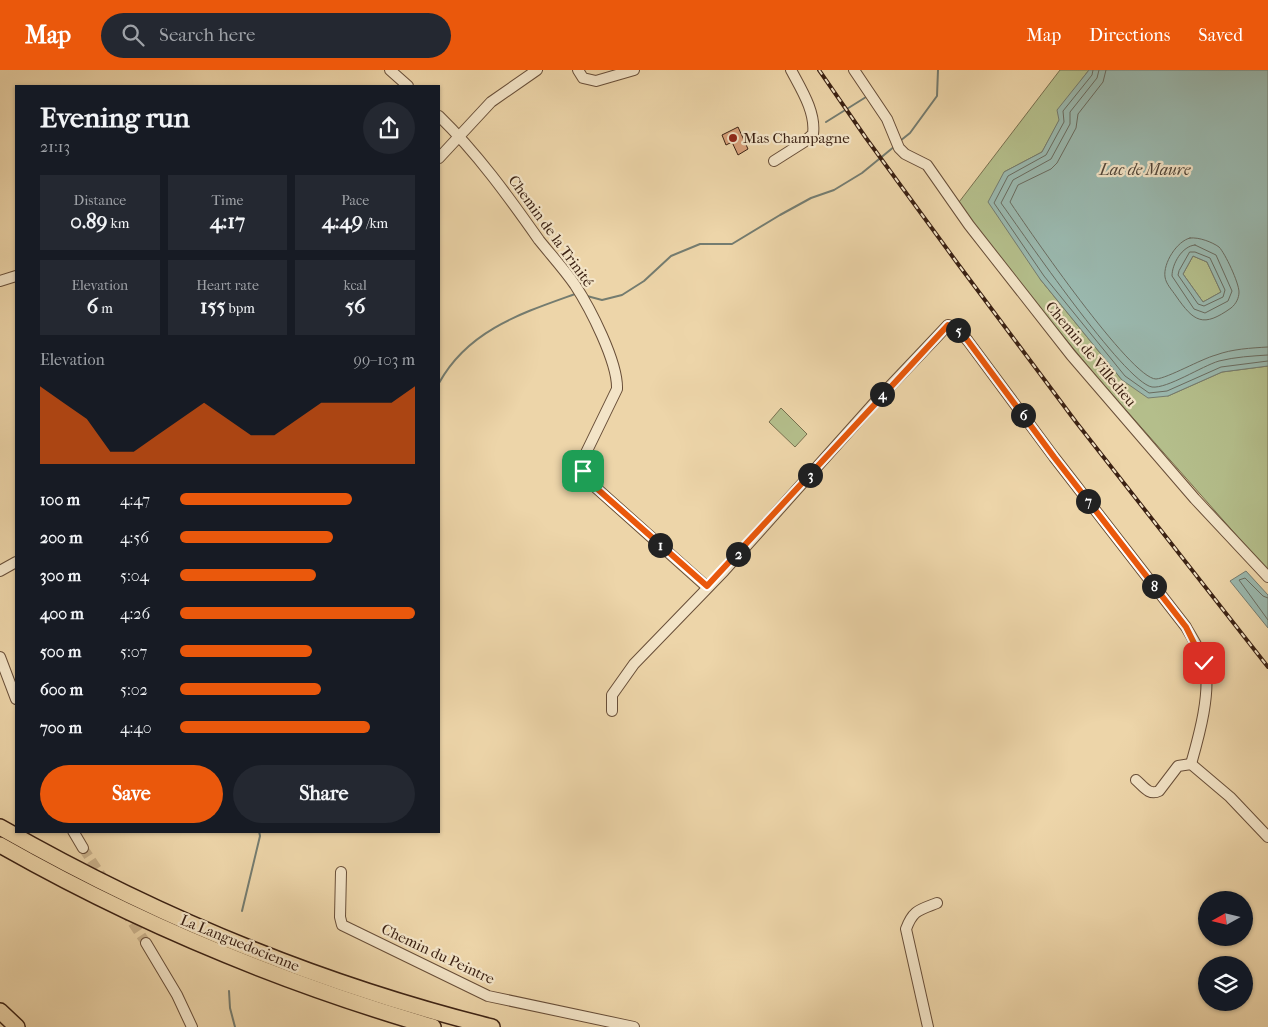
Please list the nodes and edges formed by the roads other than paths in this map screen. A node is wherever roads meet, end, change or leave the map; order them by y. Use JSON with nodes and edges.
{"nodes":[{"id":1,"x":390,"y":70,"type":"edge"},
{"id":2,"x":537,"y":70,"type":"edge"},
{"id":3,"x":578,"y":70,"type":"edge"},
{"id":4,"x":634,"y":70,"type":"edge"},
{"id":5,"x":791,"y":70,"type":"edge"},
{"id":6,"x":854,"y":70,"type":"edge"},
{"id":7,"x":407,"y":85,"type":"edge"},
{"id":8,"x":440,"y":117,"type":"edge"},
{"id":9,"x":458,"y":135,"type":"junction"},
{"id":10,"x":440,"y":157,"type":"edge"},
{"id":11,"x":774,"y":161,"type":"dead end"},
{"id":12,"x":15,"y":276,"type":"edge"},
{"id":13,"x":2,"y":277,"type":"edge"},
{"id":14,"x":15,"y":563,"type":"edge"},
{"id":15,"x":0,"y":571,"type":"edge"},
{"id":16,"x":1268,"y":577,"type":"edge"},
{"id":17,"x":707,"y":586,"type":"junction"},
{"id":18,"x":0,"y":657,"type":"edge"},
{"id":19,"x":15,"y":696,"type":"edge"},
{"id":20,"x":612,"y":711,"type":"dead end"},
{"id":21,"x":1191,"y":764,"type":"junction"},
{"id":22,"x":1136,"y":780,"type":"dead end"},
{"id":23,"x":0,"y":827,"type":"edge"},
{"id":24,"x":74,"y":833,"type":"edge"},
{"id":25,"x":1268,"y":837,"type":"edge"},
{"id":26,"x":0,"y":845,"type":"edge"},
{"id":27,"x":82,"y":848,"type":"tunnel mouth"},
{"id":28,"x":341,"y":872,"type":"dead end"},
{"id":29,"x":937,"y":903,"type":"dead end"},
{"id":30,"x":146,"y":943,"type":"tunnel mouth"},
{"id":31,"x":0,"y":1011,"type":"edge"},
{"id":32,"x":17,"y":1027,"type":"edge"},
{"id":33,"x":192,"y":1027,"type":"edge"},
{"id":34,"x":433,"y":1027,"type":"edge"},
{"id":35,"x":492,"y":1027,"type":"edge"},
{"id":36,"x":634,"y":1027,"type":"edge"},
{"id":37,"x":928,"y":1027,"type":"edge"}],
"edges":[{"from":1,"to":7,"type":"street"},
{"from":2,"to":9,"type":"street"},
{"from":3,"to":4,"type":"street"},
{"from":5,"to":11,"type":"street"},
{"from":6,"to":16,"type":"street","name":"Chemin de Villedieu"},
{"from":8,"to":9,"type":"street","name":"Chemin de la Trinité"},
{"from":9,"to":10,"type":"street"},
{"from":9,"to":17,"type":"street","name":"Chemin de la Trinité"},
{"from":12,"to":13,"type":"street"},
{"from":14,"to":15,"type":"street"},
{"from":17,"to":20,"type":"street"},
{"from":17,"to":21,"type":"street"},
{"from":18,"to":19,"type":"street"},
{"from":21,"to":22,"type":"street"},
{"from":21,"to":25,"type":"street"},
{"from":23,"to":35,"type":"highway","name":"La Languedocienne"},
{"from":24,"to":27,"type":"street"},
{"from":26,"to":34,"type":"highway","name":"La Languedocienne"},
{"from":28,"to":36,"type":"street","name":"Chemin du Peintre"},
{"from":29,"to":37,"type":"street"},
{"from":30,"to":33,"type":"street"},
{"from":31,"to":32,"type":"highway"}]}
